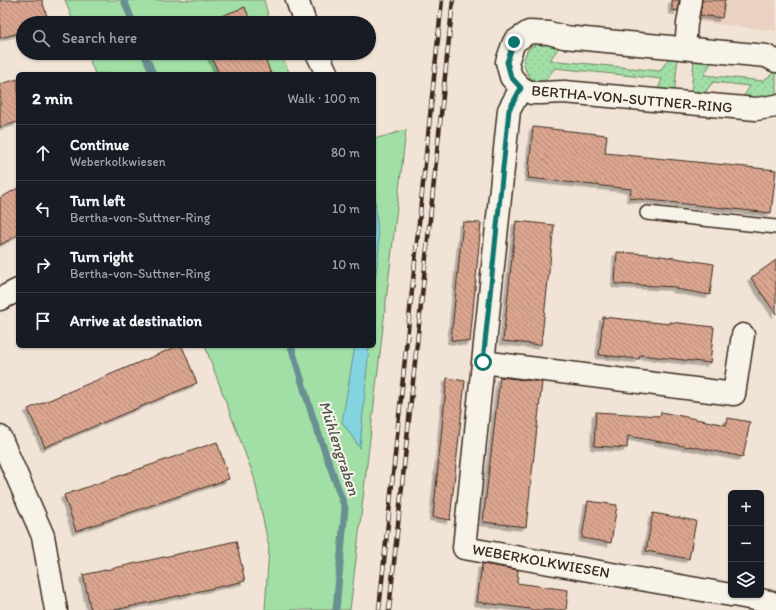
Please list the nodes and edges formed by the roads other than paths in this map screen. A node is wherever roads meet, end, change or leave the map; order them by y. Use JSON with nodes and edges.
{"nodes":[{"id":1,"x":297,"y":0,"type":"edge"},
{"id":2,"x":691,"y":0,"type":"edge"},
{"id":3,"x":303,"y":16,"type":"edge"},
{"id":4,"x":685,"y":49,"type":"junction"},
{"id":5,"x":320,"y":60,"type":"edge"},
{"id":6,"x":776,"y":61,"type":"edge"},
{"id":7,"x":325,"y":72,"type":"edge"},
{"id":8,"x":521,"y":88,"type":"junction"},
{"id":9,"x":776,"y":106,"type":"edge"},
{"id":10,"x":647,"y":213,"type":"dead end"},
{"id":11,"x":776,"y":227,"type":"edge"},
{"id":12,"x":16,"y":291,"type":"edge"},
{"id":13,"x":0,"y":300,"type":"edge"},
{"id":14,"x":743,"y":335,"type":"dead end"},
{"id":15,"x":483,"y":362,"type":"junction"},
{"id":16,"x":0,"y":437,"type":"edge"},
{"id":17,"x":728,"y":594,"type":"edge"},
{"id":18,"x":748,"y":598,"type":"edge"},
{"id":19,"x":770,"y":602,"type":"dead end"},
{"id":20,"x":56,"y":610,"type":"edge"}],
"edges":[{"from":1,"to":3,"type":"street"},
{"from":2,"to":4,"type":"street"},
{"from":4,"to":6,"type":"street","name":"BERTHA-VON-SUTTNER-RING"},
{"from":4,"to":8,"type":"street","name":"BERTHA-VON-SUTTNER-RING"},
{"from":5,"to":7,"type":"street"},
{"from":8,"to":9,"type":"street","name":"BERTHA-VON-SUTTNER-RING"},
{"from":8,"to":15,"type":"street","name":"WEBERKOLKWIESEN"},
{"from":10,"to":11,"type":"lane"},
{"from":12,"to":13,"type":"street"},
{"from":14,"to":15,"type":"street"},
{"from":15,"to":17,"type":"street","name":"WEBERKOLKWIESEN"},
{"from":16,"to":20,"type":"street"},
{"from":18,"to":19,"type":"street","name":"WEBERKOLKWIESEN"}]}
